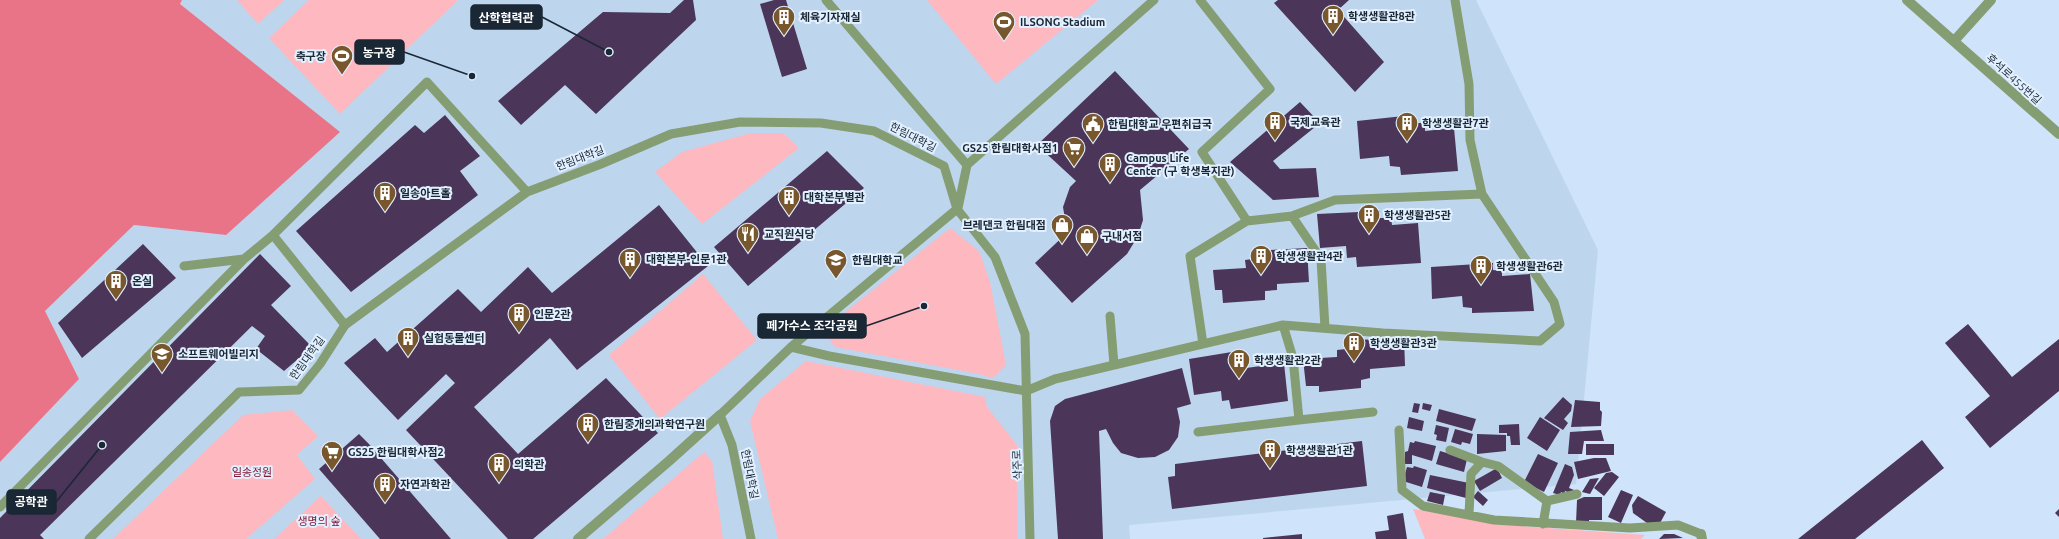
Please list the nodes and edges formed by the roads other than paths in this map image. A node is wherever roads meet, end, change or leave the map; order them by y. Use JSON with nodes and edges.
{"nodes":[{"id":1,"x":826,"y":0,"type":"edge"},
{"id":2,"x":1154,"y":0,"type":"edge"},
{"id":3,"x":1200,"y":0,"type":"edge"},
{"id":4,"x":1455,"y":0,"type":"edge"},
{"id":5,"x":1907,"y":0,"type":"edge"},
{"id":6,"x":1991,"y":0,"type":"edge"},
{"id":7,"x":1954,"y":41,"type":"junction"},
{"id":8,"x":2059,"y":134,"type":"edge"},
{"id":9,"x":967,"y":165,"type":"junction"},
{"id":10,"x":527,"y":192,"type":"junction"},
{"id":11,"x":1482,"y":194,"type":"junction"},
{"id":12,"x":957,"y":209,"type":"junction"},
{"id":13,"x":1292,"y":216,"type":"junction"},
{"id":14,"x":1247,"y":221,"type":"junction"},
{"id":15,"x":273,"y":235,"type":"junction"},
{"id":16,"x":244,"y":259,"type":"junction"},
{"id":17,"x":184,"y":266,"type":"dead end"},
{"id":18,"x":1110,"y":316,"type":"dead end"},
{"id":19,"x":345,"y":325,"type":"junction"},
{"id":20,"x":1283,"y":325,"type":"junction"},
{"id":21,"x":1325,"y":328,"type":"junction"},
{"id":22,"x":1202,"y":344,"type":"junction"},
{"id":23,"x":791,"y":347,"type":"junction"},
{"id":24,"x":1114,"y":365,"type":"junction"},
{"id":25,"x":1026,"y":391,"type":"junction"},
{"id":26,"x":1373,"y":412,"type":"dead end"},
{"id":27,"x":720,"y":415,"type":"junction"},
{"id":28,"x":1299,"y":420,"type":"junction"},
{"id":29,"x":1399,"y":430,"type":"dead end"},
{"id":30,"x":1198,"y":432,"type":"dead end"},
{"id":31,"x":1450,"y":450,"type":"dead end"},
{"id":32,"x":1482,"y":462,"type":"junction"},
{"id":33,"x":1577,"y":494,"type":"dead end"},
{"id":34,"x":1547,"y":501,"type":"junction"},
{"id":35,"x":0,"y":507,"type":"edge"},
{"id":36,"x":1470,"y":514,"type":"junction"},
{"id":37,"x":1543,"y":524,"type":"junction"},
{"id":38,"x":1701,"y":537,"type":"edge"},
{"id":39,"x":89,"y":539,"type":"edge"},
{"id":40,"x":578,"y":539,"type":"edge"},
{"id":41,"x":751,"y":539,"type":"edge"},
{"id":42,"x":1030,"y":539,"type":"edge"}],
"edges":[{"from":1,"to":9,"type":"lane"},
{"from":2,"to":9,"type":"lane"},
{"from":3,"to":14,"type":"lane"},
{"from":4,"to":11,"type":"lane"},
{"from":5,"to":7,"type":"street","name":"후석로455번길"},
{"from":6,"to":7,"type":"street"},
{"from":7,"to":8,"type":"street","name":"후석로455번길"},
{"from":9,"to":12,"type":"lane"},
{"from":10,"to":12,"type":"lane","name":"한림대학길"},
{"from":10,"to":15,"type":"lane"},
{"from":10,"to":19,"type":"lane","name":"한림대학길"},
{"from":11,"to":13,"type":"lane"},
{"from":11,"to":21,"type":"lane"},
{"from":12,"to":23,"type":"lane"},
{"from":12,"to":25,"type":"lane","name":"삭주로"},
{"from":13,"to":14,"type":"lane"},
{"from":13,"to":21,"type":"lane"},
{"from":14,"to":22,"type":"lane"},
{"from":15,"to":16,"type":"lane"},
{"from":15,"to":19,"type":"lane"},
{"from":16,"to":17,"type":"lane"},
{"from":16,"to":35,"type":"lane"},
{"from":18,"to":24,"type":"lane"},
{"from":19,"to":39,"type":"lane","name":"한림대학길"},
{"from":20,"to":21,"type":"lane"},
{"from":20,"to":22,"type":"lane"},
{"from":20,"to":28,"type":"lane"},
{"from":22,"to":24,"type":"lane"},
{"from":23,"to":25,"type":"lane"},
{"from":23,"to":27,"type":"lane"},
{"from":24,"to":25,"type":"lane"},
{"from":25,"to":42,"type":"lane","name":"삭주로"},
{"from":26,"to":28,"type":"lane"},
{"from":27,"to":40,"type":"street"},
{"from":27,"to":41,"type":"lane","name":"한림대학길"},
{"from":28,"to":30,"type":"lane"},
{"from":29,"to":36,"type":"lane"},
{"from":31,"to":32,"type":"lane"},
{"from":32,"to":34,"type":"lane"},
{"from":32,"to":36,"type":"lane"},
{"from":33,"to":34,"type":"lane"},
{"from":34,"to":37,"type":"lane"},
{"from":36,"to":37,"type":"lane"},
{"from":37,"to":38,"type":"lane"}]}
